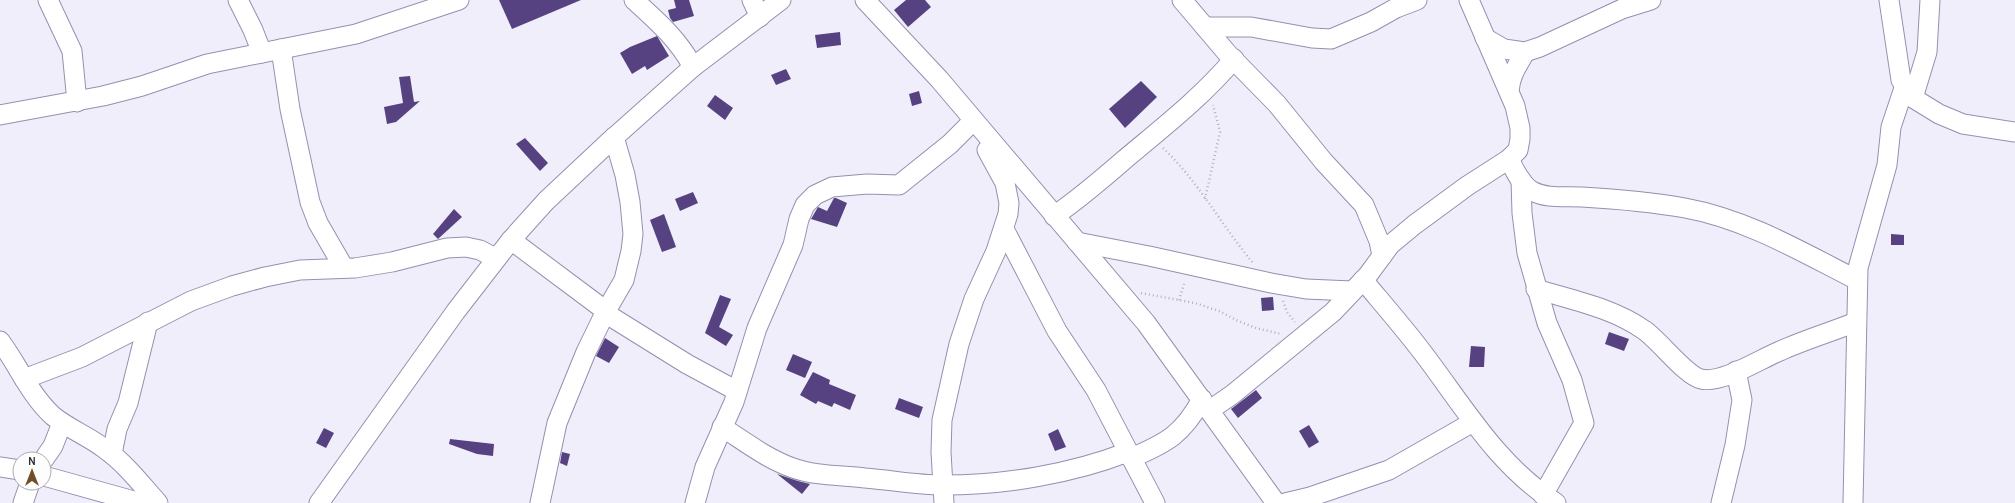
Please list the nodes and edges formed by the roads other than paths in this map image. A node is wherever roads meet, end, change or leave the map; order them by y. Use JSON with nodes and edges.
{"nodes":[{"id":1,"x":48,"y":0,"type":"edge"},
{"id":2,"x":238,"y":0,"type":"edge"},
{"id":3,"x":459,"y":0,"type":"edge"},
{"id":4,"x":634,"y":0,"type":"edge"},
{"id":5,"x":752,"y":0,"type":"edge"},
{"id":6,"x":781,"y":0,"type":"edge"},
{"id":7,"x":864,"y":0,"type":"edge"},
{"id":8,"x":1182,"y":0,"type":"edge"},
{"id":9,"x":1417,"y":0,"type":"edge"},
{"id":10,"x":1455,"y":0,"type":"edge"},
{"id":11,"x":1651,"y":0,"type":"edge"},
{"id":12,"x":1889,"y":0,"type":"edge"},
{"id":13,"x":1930,"y":0,"type":"edge"},
{"id":14,"x":1471,"y":4,"type":"edge"},
{"id":15,"x":760,"y":17,"type":"junction"},
{"id":16,"x":1205,"y":26,"type":"junction"},
{"id":17,"x":1485,"y":38,"type":"junction"},
{"id":18,"x":281,"y":49,"type":"junction"},
{"id":19,"x":1525,"y":52,"type":"junction"},
{"id":20,"x":262,"y":53,"type":"junction"},
{"id":21,"x":1234,"y":59,"type":"junction"},
{"id":22,"x":693,"y":67,"type":"junction"},
{"id":23,"x":1509,"y":91,"type":"junction"},
{"id":24,"x":1909,"y":91,"type":"junction"},
{"id":25,"x":77,"y":102,"type":"junction"},
{"id":26,"x":0,"y":115,"type":"edge"},
{"id":27,"x":979,"y":127,"type":"junction"},
{"id":28,"x":2014,"y":128,"type":"edge"},
{"id":29,"x":614,"y":137,"type":"junction"},
{"id":30,"x":1509,"y":159,"type":"junction"},
{"id":31,"x":1521,"y":180,"type":"junction"},
{"id":32,"x":1054,"y":216,"type":"junction"},
{"id":33,"x":1004,"y":229,"type":"junction"},
{"id":34,"x":510,"y":240,"type":"junction"},
{"id":35,"x":1077,"y":242,"type":"junction"},
{"id":36,"x":1382,"y":256,"type":"junction"},
{"id":37,"x":495,"y":258,"type":"junction"},
{"id":38,"x":344,"y":268,"type":"junction"},
{"id":39,"x":1857,"y":280,"type":"junction"},
{"id":40,"x":1358,"y":285,"type":"junction"},
{"id":41,"x":1536,"y":288,"type":"junction"},
{"id":42,"x":606,"y":312,"type":"junction"},
{"id":43,"x":148,"y":322,"type":"junction"},
{"id":44,"x":1856,"y":322,"type":"junction"},
{"id":45,"x":0,"y":341,"type":"edge"},
{"id":46,"x":1736,"y":371,"type":"junction"},
{"id":47,"x":24,"y":379,"type":"junction"},
{"id":48,"x":737,"y":391,"type":"junction"},
{"id":49,"x":1206,"y":405,"type":"junction"},
{"id":50,"x":62,"y":422,"type":"junction"},
{"id":51,"x":1473,"y":422,"type":"junction"},
{"id":52,"x":722,"y":426,"type":"junction"},
{"id":53,"x":50,"y":451,"type":"edge"},
{"id":54,"x":112,"y":454,"type":"junction"},
{"id":55,"x":1130,"y":455,"type":"junction"},
{"id":56,"x":0,"y":467,"type":"edge"},
{"id":57,"x":12,"y":469,"type":"edge"},
{"id":58,"x":52,"y":478,"type":"edge"},
{"id":59,"x":27,"y":491,"type":"edge"},
{"id":60,"x":944,"y":494,"type":"edge"},
{"id":61,"x":1547,"y":500,"type":"edge"},
{"id":62,"x":23,"y":503,"type":"edge"},
{"id":63,"x":141,"y":503,"type":"edge"},
{"id":64,"x":158,"y":503,"type":"edge"},
{"id":65,"x":319,"y":503,"type":"edge"},
{"id":66,"x":540,"y":503,"type":"edge"},
{"id":67,"x":695,"y":503,"type":"edge"},
{"id":68,"x":1155,"y":503,"type":"edge"},
{"id":69,"x":1276,"y":503,"type":"edge"},
{"id":70,"x":1285,"y":503,"type":"edge"},
{"id":71,"x":1721,"y":503,"type":"edge"},
{"id":72,"x":1853,"y":503,"type":"edge"}],
"edges":[{"from":1,"to":25,"type":"street"},
{"from":2,"to":20,"type":"street"},
{"from":3,"to":18,"type":"street"},
{"from":4,"to":22,"type":"street"},
{"from":5,"to":15,"type":"street"},
{"from":6,"to":15,"type":"street"},
{"from":7,"to":27,"type":"street"},
{"from":8,"to":16,"type":"street"},
{"from":9,"to":16,"type":"street"},
{"from":10,"to":14,"type":"street"},
{"from":11,"to":19,"type":"street"},
{"from":12,"to":24,"type":"street"},
{"from":13,"to":24,"type":"street"},
{"from":14,"to":17,"type":"street"},
{"from":15,"to":22,"type":"street"},
{"from":16,"to":21,"type":"street"},
{"from":17,"to":19,"type":"street"},
{"from":17,"to":23,"type":"street"},
{"from":18,"to":20,"type":"street"},
{"from":18,"to":38,"type":"street"},
{"from":19,"to":23,"type":"street"},
{"from":20,"to":25,"type":"street"},
{"from":21,"to":32,"type":"street"},
{"from":21,"to":36,"type":"street"},
{"from":22,"to":29,"type":"street"},
{"from":23,"to":30,"type":"street"},
{"from":24,"to":28,"type":"street"},
{"from":24,"to":39,"type":"street"},
{"from":25,"to":26,"type":"street"},
{"from":27,"to":32,"type":"street"},
{"from":27,"to":33,"type":"street"},
{"from":27,"to":48,"type":"street"},
{"from":29,"to":34,"type":"street"},
{"from":29,"to":42,"type":"street"},
{"from":30,"to":31,"type":"street"},
{"from":30,"to":36,"type":"street"},
{"from":31,"to":39,"type":"street"},
{"from":31,"to":41,"type":"street"},
{"from":32,"to":35,"type":"street"},
{"from":33,"to":55,"type":"street"},
{"from":33,"to":60,"type":"street"},
{"from":34,"to":37,"type":"street"},
{"from":34,"to":42,"type":"street"},
{"from":35,"to":40,"type":"street"},
{"from":35,"to":49,"type":"street"},
{"from":36,"to":40,"type":"street"},
{"from":37,"to":38,"type":"street"},
{"from":37,"to":65,"type":"street"},
{"from":38,"to":43,"type":"street"},
{"from":39,"to":44,"type":"street"},
{"from":40,"to":49,"type":"street"},
{"from":40,"to":51,"type":"street"},
{"from":41,"to":46,"type":"street"},
{"from":41,"to":61,"type":"street"},
{"from":42,"to":48,"type":"street"},
{"from":42,"to":66,"type":"street"},
{"from":43,"to":47,"type":"street"},
{"from":43,"to":54,"type":"street"},
{"from":44,"to":46,"type":"street"},
{"from":44,"to":72,"type":"street"},
{"from":45,"to":47,"type":"street"},
{"from":46,"to":71,"type":"street"},
{"from":47,"to":50,"type":"street"},
{"from":48,"to":52,"type":"street"},
{"from":49,"to":55,"type":"street"},
{"from":49,"to":69,"type":"street"},
{"from":50,"to":53,"type":"street"},
{"from":50,"to":54,"type":"street"},
{"from":51,"to":61,"type":"street"},
{"from":51,"to":70,"type":"street"},
{"from":52,"to":60,"type":"street"},
{"from":52,"to":67,"type":"street"},
{"from":54,"to":64,"type":"street"},
{"from":55,"to":60,"type":"street"},
{"from":55,"to":68,"type":"street"},
{"from":56,"to":57,"type":"street"},
{"from":58,"to":63,"type":"street"},
{"from":59,"to":62,"type":"street"}]}
